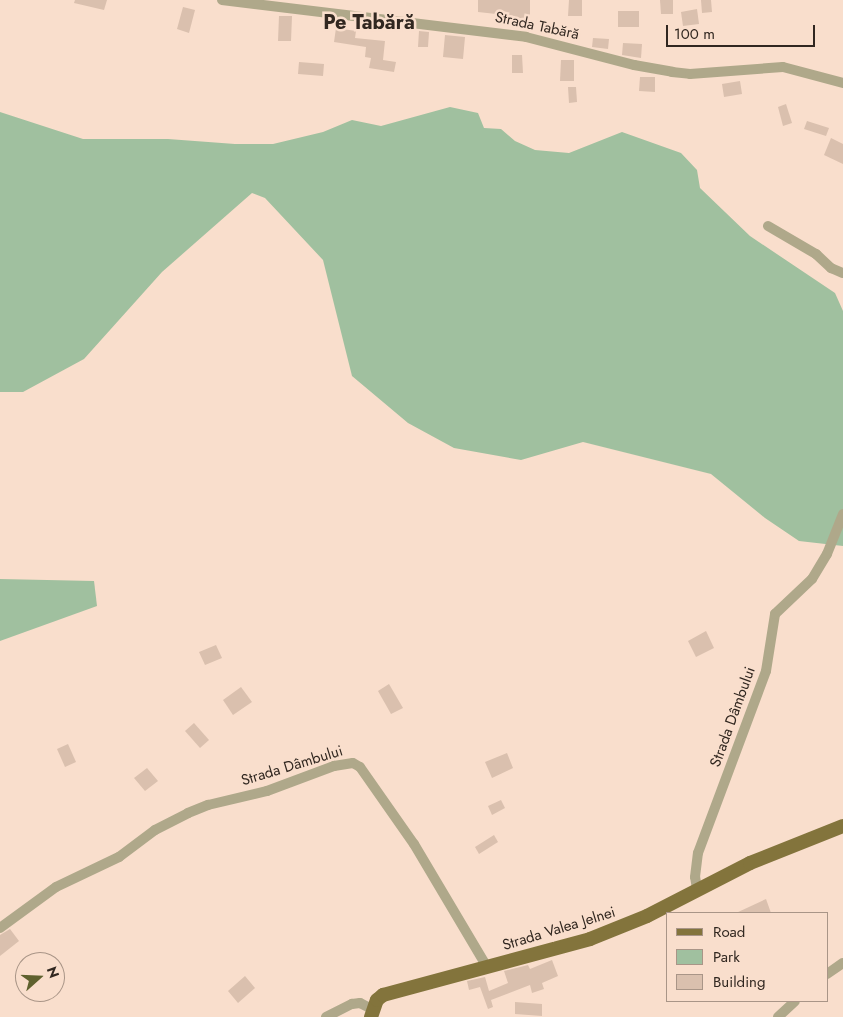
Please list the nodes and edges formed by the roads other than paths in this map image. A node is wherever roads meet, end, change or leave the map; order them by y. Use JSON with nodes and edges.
{"nodes":[{"id":1,"x":222,"y":0,"type":"edge"},
{"id":2,"x":843,"y":83,"type":"edge"},
{"id":3,"x":768,"y":226,"type":"dead end"},
{"id":4,"x":843,"y":273,"type":"edge"},
{"id":5,"x":843,"y":514,"type":"edge"},
{"id":6,"x":843,"y":826,"type":"edge"},
{"id":7,"x":697,"y":888,"type":"junction"},
{"id":8,"x":0,"y":928,"type":"edge"},
{"id":9,"x":843,"y":963,"type":"edge"},
{"id":10,"x":487,"y":967,"type":"junction"},
{"id":11,"x":828,"y":973,"type":"edge"},
{"id":12,"x":794,"y":1002,"type":"edge"},
{"id":13,"x":371,"y":1013,"type":"edge"},
{"id":14,"x":326,"y":1017,"type":"edge"},
{"id":15,"x":778,"y":1017,"type":"edge"}],
"edges":[{"from":1,"to":2,"type":"street","name":"Strada Tabără"},
{"from":3,"to":4,"type":"street"},
{"from":5,"to":7,"type":"street","name":"Strada Dâmbului"},
{"from":6,"to":7,"type":"main road","name":"Strada Valea Jelnei"},
{"from":7,"to":10,"type":"main road","name":"Strada Valea Jelnei"},
{"from":8,"to":10,"type":"street","name":"Strada Dâmbului"},
{"from":9,"to":11,"type":"street"},
{"from":10,"to":13,"type":"main road","name":"Strada Valea Jelnei"},
{"from":12,"to":15,"type":"street"},
{"from":13,"to":14,"type":"street"}]}
